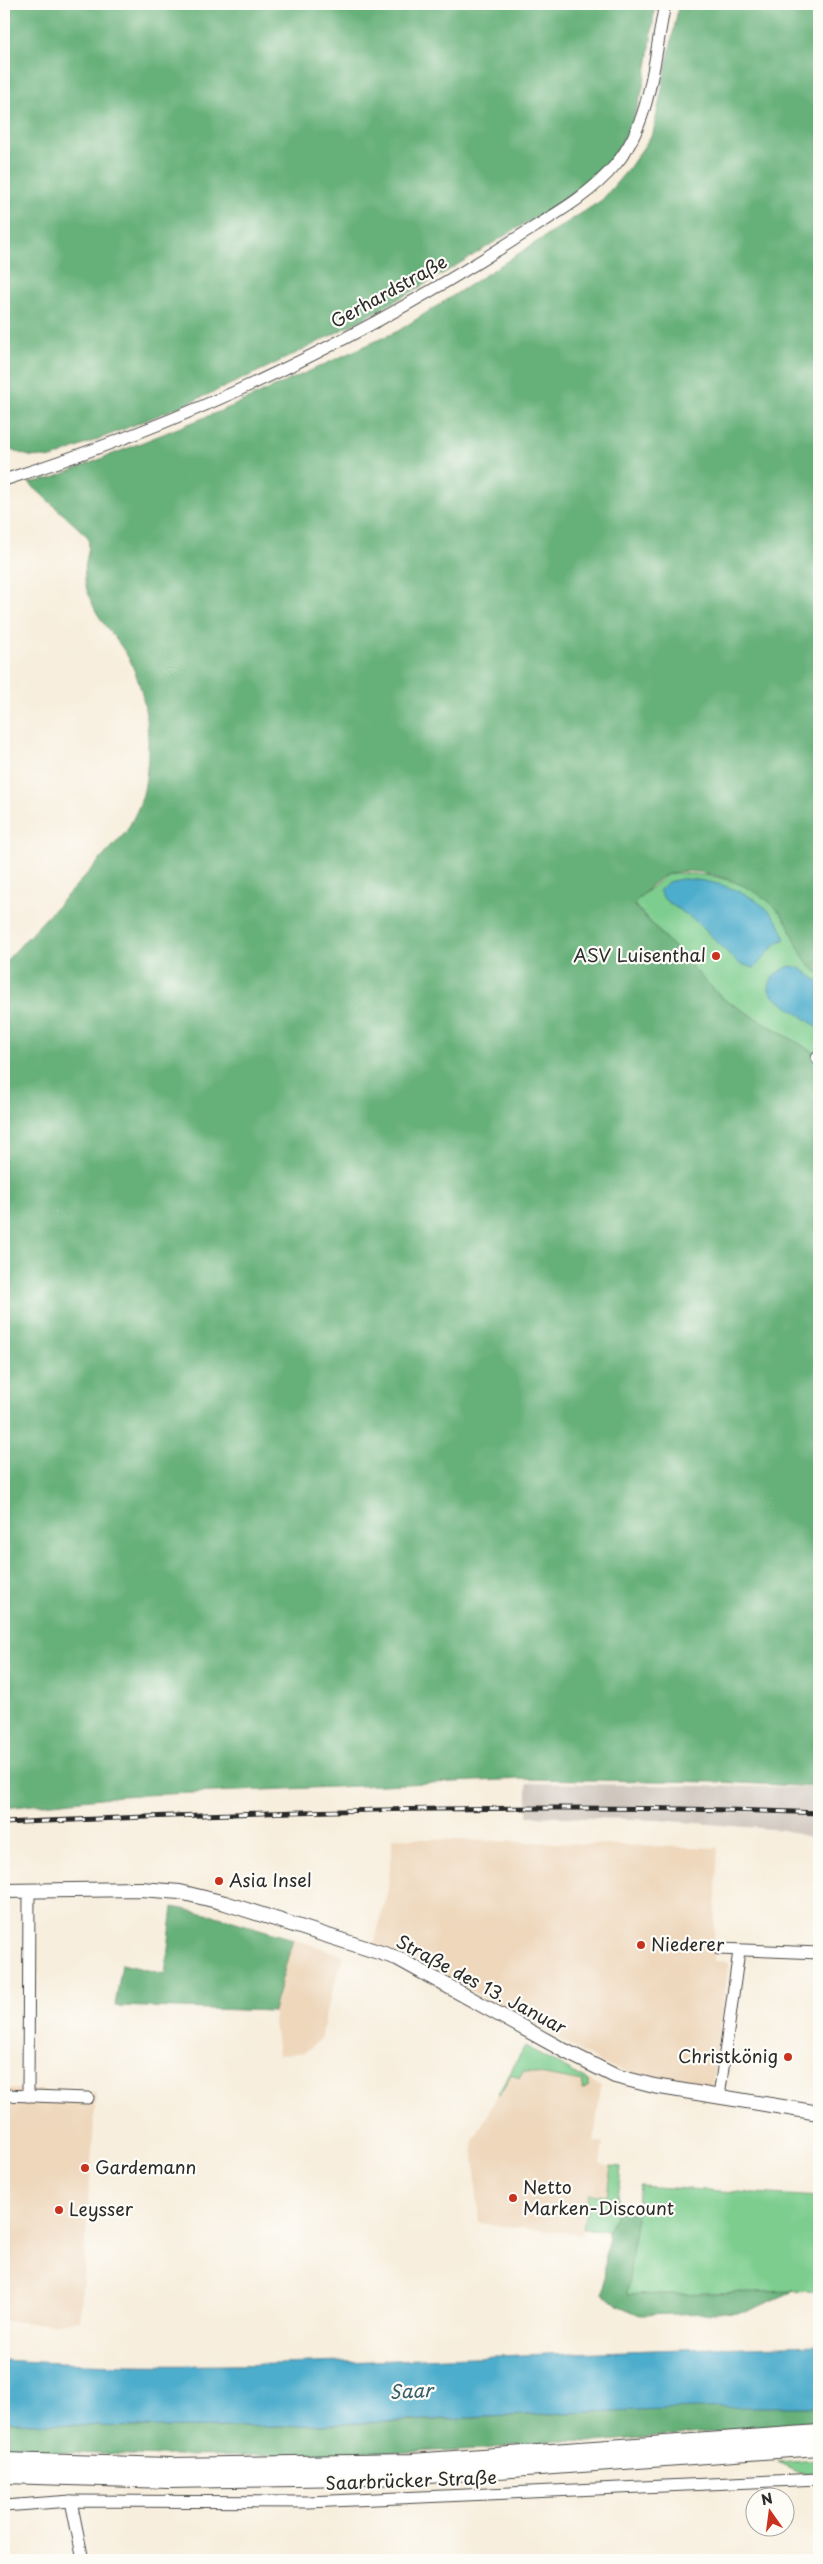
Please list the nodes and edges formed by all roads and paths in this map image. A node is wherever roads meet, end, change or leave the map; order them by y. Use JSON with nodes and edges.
{"nodes":[{"id":1,"x":665,"y":4,"type":"edge"},
{"id":2,"x":4,"y":480,"type":"edge"},
{"id":3,"x":4,"y":1890,"type":"edge"},
{"id":4,"x":29,"y":1890,"type":"junction"},
{"id":5,"x":719,"y":1949,"type":"dead end"},
{"id":6,"x":739,"y":1950,"type":"junction"},
{"id":7,"x":819,"y":1953,"type":"edge"},
{"id":8,"x":4,"y":2095,"type":"edge"},
{"id":9,"x":28,"y":2096,"type":"junction"},
{"id":10,"x":719,"y":2097,"type":"junction"},
{"id":11,"x":88,"y":2098,"type":"dead end"},
{"id":12,"x":819,"y":2113,"type":"edge"},
{"id":13,"x":819,"y":2432,"type":"edge"},
{"id":14,"x":819,"y":2447,"type":"edge"},
{"id":15,"x":4,"y":2461,"type":"edge"},
{"id":16,"x":4,"y":2475,"type":"edge"},
{"id":17,"x":819,"y":2480,"type":"edge"},
{"id":18,"x":71,"y":2501,"type":"junction"},
{"id":19,"x":4,"y":2506,"type":"edge"},
{"id":20,"x":83,"y":2560,"type":"edge"}],
"edges":[{"from":1,"to":2,"type":"street","name":"Gerhardstraße"},
{"from":3,"to":4,"type":"main road","name":"Straße des 13. Januar"},
{"from":4,"to":9,"type":"street"},
{"from":4,"to":10,"type":"main road","name":"Straße des 13. Januar"},
{"from":5,"to":6,"type":"street"},
{"from":6,"to":7,"type":"street"},
{"from":6,"to":10,"type":"street"},
{"from":8,"to":9,"type":"street"},
{"from":9,"to":11,"type":"street"},
{"from":10,"to":12,"type":"main road","name":"Straße des 13. Januar"},
{"from":13,"to":15,"type":"highway"},
{"from":14,"to":16,"type":"highway"},
{"from":17,"to":18,"type":"street","name":"Saarbrücker Straße"},
{"from":18,"to":19,"type":"street","name":"Saarbrücker Straße"},
{"from":18,"to":20,"type":"street"}]}
